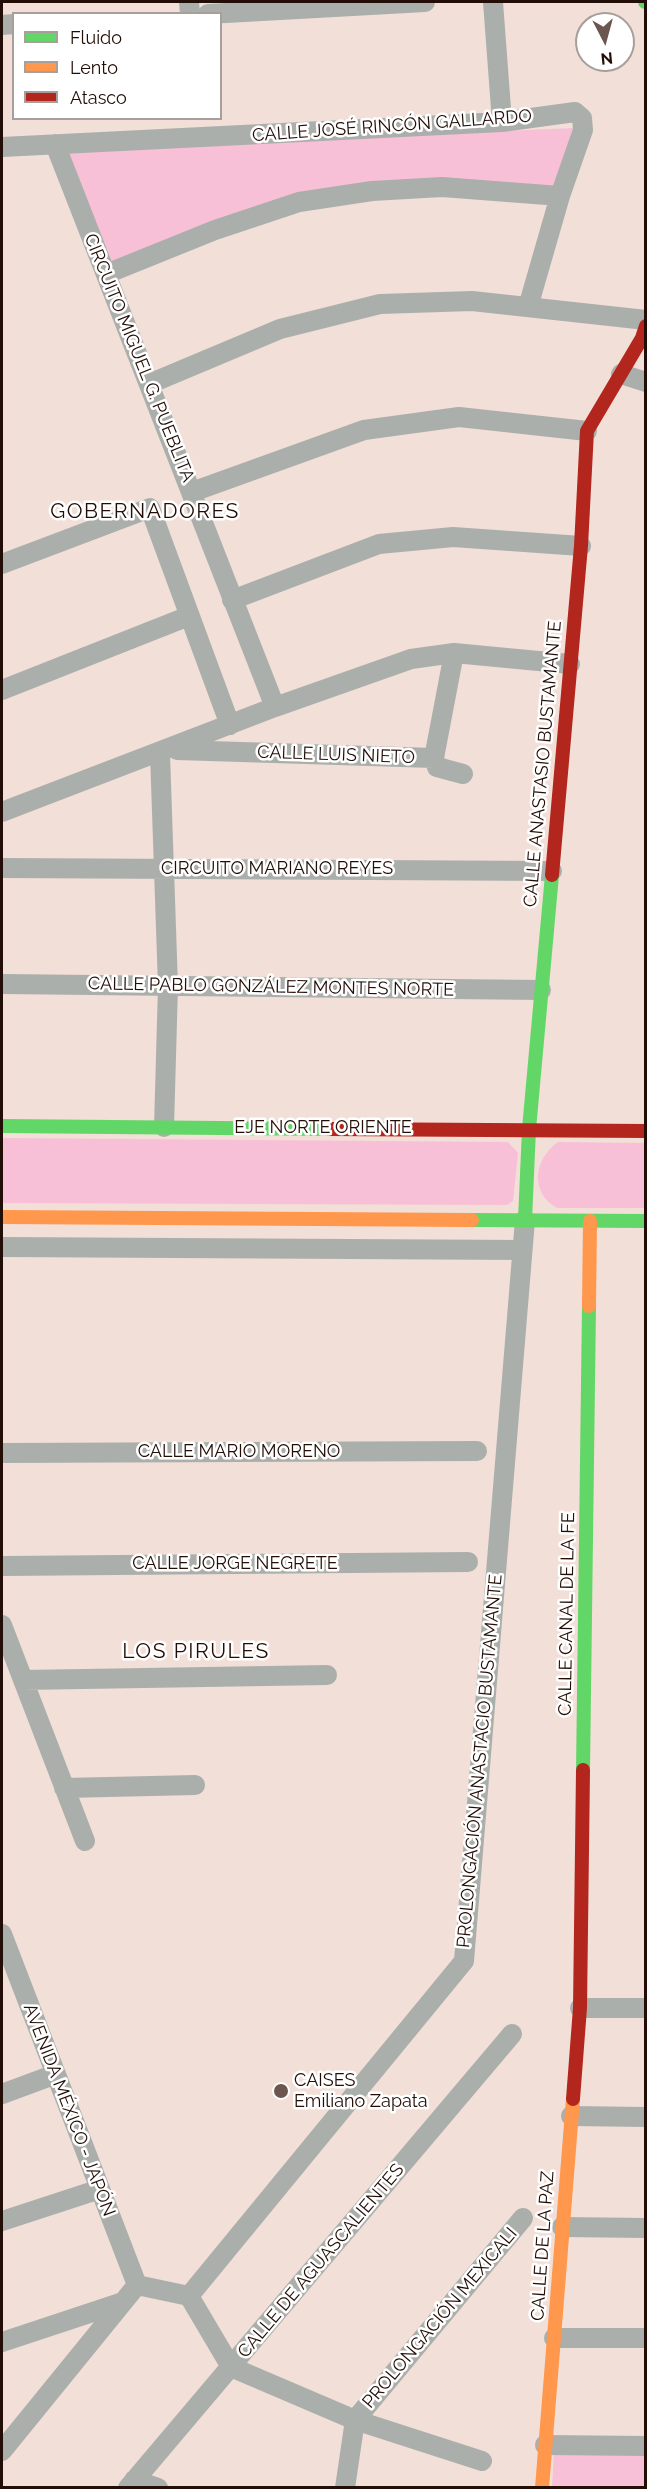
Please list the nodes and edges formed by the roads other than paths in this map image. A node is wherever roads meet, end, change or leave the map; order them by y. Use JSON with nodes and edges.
{"nodes":[{"id":1,"x":425,"y":2,"type":"edge"},
{"id":2,"x":494,"y":2,"type":"edge"},
{"id":3,"x":222,"y":13,"type":"edge"},
{"id":4,"x":502,"y":122,"type":"junction"},
{"id":5,"x":193,"y":128,"type":"edge"},
{"id":6,"x":54,"y":144,"type":"junction"},
{"id":7,"x":2,"y":147,"type":"edge"},
{"id":8,"x":560,"y":196,"type":"junction"},
{"id":9,"x":106,"y":274,"type":"junction"},
{"id":10,"x":528,"y":307,"type":"junction"},
{"id":11,"x":645,"y":320,"type":"edge"},
{"id":12,"x":645,"y":326,"type":"edge"},
{"id":13,"x":621,"y":374,"type":"junction"},
{"id":14,"x":645,"y":382,"type":"edge"},
{"id":15,"x":149,"y":384,"type":"junction"},
{"id":16,"x":588,"y":430,"type":"junction"},
{"id":17,"x":192,"y":492,"type":"junction"},
{"id":18,"x":581,"y":546,"type":"junction"},
{"id":19,"x":2,"y":564,"type":"edge"},
{"id":20,"x":231,"y":600,"type":"junction"},
{"id":21,"x":189,"y":616,"type":"junction"},
{"id":22,"x":454,"y":653,"type":"junction"},
{"id":23,"x":570,"y":664,"type":"junction"},
{"id":24,"x":2,"y":690,"type":"edge"},
{"id":25,"x":275,"y":707,"type":"junction"},
{"id":26,"x":230,"y":725,"type":"junction"},
{"id":27,"x":164,"y":752,"type":"junction"},
{"id":28,"x":434,"y":758,"type":"junction"},
{"id":29,"x":463,"y":774,"type":"dead end"},
{"id":30,"x":2,"y":812,"type":"edge"},
{"id":31,"x":2,"y":868,"type":"edge"},
{"id":32,"x":165,"y":869,"type":"junction"},
{"id":33,"x":552,"y":871,"type":"junction"},
{"id":34,"x":2,"y":984,"type":"edge"},
{"id":35,"x":168,"y":986,"type":"junction"},
{"id":36,"x":541,"y":990,"type":"junction"},
{"id":37,"x":2,"y":1126,"type":"edge"},
{"id":38,"x":164,"y":1127,"type":"junction"},
{"id":39,"x":529,"y":1129,"type":"junction"},
{"id":40,"x":645,"y":1131,"type":"edge"},
{"id":41,"x":2,"y":1217,"type":"edge"},
{"id":42,"x":525,"y":1220,"type":"junction"},
{"id":43,"x":590,"y":1221,"type":"junction"},
{"id":44,"x":645,"y":1221,"type":"edge"},
{"id":45,"x":2,"y":1247,"type":"edge"},
{"id":46,"x":522,"y":1250,"type":"junction"},
{"id":47,"x":477,"y":1451,"type":"dead end"},
{"id":48,"x":2,"y":1453,"type":"edge"},
{"id":49,"x":468,"y":1562,"type":"dead end"},
{"id":50,"x":2,"y":1566,"type":"edge"},
{"id":51,"x":2,"y":1625,"type":"edge"},
{"id":52,"x":327,"y":1675,"type":"dead end"},
{"id":53,"x":23,"y":1680,"type":"junction"},
{"id":54,"x":195,"y":1785,"type":"dead end"},
{"id":55,"x":64,"y":1788,"type":"junction"},
{"id":56,"x":85,"y":1841,"type":"dead end"},
{"id":57,"x":2,"y":1934,"type":"edge"},
{"id":58,"x":8,"y":1968,"type":"edge"},
{"id":59,"x":579,"y":2008,"type":"junction"},
{"id":60,"x":645,"y":2008,"type":"edge"},
{"id":61,"x":512,"y":2034,"type":"dead end"},
{"id":62,"x":56,"y":2074,"type":"junction"},
{"id":63,"x":2,"y":2094,"type":"edge"},
{"id":64,"x":571,"y":2116,"type":"junction"},
{"id":65,"x":645,"y":2117,"type":"edge"},
{"id":66,"x":100,"y":2189,"type":"junction"},
{"id":67,"x":523,"y":2218,"type":"dead end"},
{"id":68,"x":2,"y":2221,"type":"edge"},
{"id":69,"x":562,"y":2227,"type":"junction"},
{"id":70,"x":645,"y":2228,"type":"edge"},
{"id":71,"x":137,"y":2285,"type":"junction"},
{"id":72,"x":189,"y":2296,"type":"junction"},
{"id":73,"x":123,"y":2302,"type":"junction"},
{"id":74,"x":554,"y":2338,"type":"junction"},
{"id":75,"x":645,"y":2338,"type":"edge"},
{"id":76,"x":2,"y":2342,"type":"edge"},
{"id":77,"x":231,"y":2367,"type":"junction"},
{"id":78,"x":355,"y":2420,"type":"junction"},
{"id":79,"x":545,"y":2445,"type":"junction"},
{"id":80,"x":645,"y":2446,"type":"edge"},
{"id":81,"x":2,"y":2451,"type":"edge"},
{"id":82,"x":482,"y":2460,"type":"dead end"},
{"id":83,"x":131,"y":2484,"type":"edge"},
{"id":84,"x":158,"y":2487,"type":"edge"},
{"id":85,"x":345,"y":2487,"type":"edge"},
{"id":86,"x":542,"y":2487,"type":"edge"}],
"edges":[{"from":1,"to":3,"type":"street"},
{"from":2,"to":4,"type":"street"},
{"from":4,"to":5,"type":"street","name":"CALLE JOSÉ RINCÓN GALLARDO"},
{"from":4,"to":8,"type":"street","name":"CALLE JOSÉ RINCÓN GALLARDO"},
{"from":5,"to":6,"type":"street","name":"CALLE JOSÉ RINCÓN GALLARDO"},
{"from":6,"to":7,"type":"street","name":"CALLE JOSÉ RINCÓN GALLARDO"},
{"from":6,"to":9,"type":"street","name":"CIRCUITO MIGUEL G. PUEBLITA"},
{"from":8,"to":9,"type":"street"},
{"from":8,"to":10,"type":"street","name":"CALLE JOSÉ RINCÓN GALLARDO"},
{"from":9,"to":15,"type":"street","name":"CIRCUITO MIGUEL G. PUEBLITA"},
{"from":10,"to":11,"type":"street"},
{"from":10,"to":15,"type":"street"},
{"from":12,"to":13,"type":"street","name":"CALLE ANASTASIO BUSTAMANTE"},
{"from":13,"to":14,"type":"street"},
{"from":13,"to":16,"type":"street","name":"CALLE ANASTASIO BUSTAMANTE"},
{"from":15,"to":17,"type":"street","name":"CIRCUITO MIGUEL G. PUEBLITA"},
{"from":16,"to":17,"type":"street"},
{"from":16,"to":18,"type":"street","name":"CALLE ANASTASIO BUSTAMANTE"},
{"from":17,"to":20,"type":"street","name":"CIRCUITO MIGUEL G. PUEBLITA"},
{"from":18,"to":20,"type":"street"},
{"from":18,"to":23,"type":"street","name":"CALLE ANASTASIO BUSTAMANTE"},
{"from":19,"to":21,"type":"street"},
{"from":20,"to":25,"type":"street","name":"CIRCUITO MIGUEL G. PUEBLITA"},
{"from":21,"to":24,"type":"street"},
{"from":21,"to":26,"type":"street"},
{"from":22,"to":23,"type":"street","name":"CALLE LUIS NIETO"},
{"from":22,"to":25,"type":"street","name":"CALLE LUIS NIETO"},
{"from":22,"to":28,"type":"street","name":"CALLE LUIS NIETO"},
{"from":23,"to":33,"type":"street","name":"CALLE ANASTASIO BUSTAMANTE"},
{"from":25,"to":26,"type":"street","name":"CALLE LUIS NIETO"},
{"from":26,"to":27,"type":"street","name":"CALLE LUIS NIETO"},
{"from":27,"to":28,"type":"street","name":"CALLE LUIS NIETO"},
{"from":27,"to":30,"type":"street","name":"CALLE LUIS NIETO"},
{"from":27,"to":32,"type":"street"},
{"from":28,"to":29,"type":"street"},
{"from":31,"to":32,"type":"street","name":"CIRCUITO MARIANO REYES"},
{"from":32,"to":33,"type":"street","name":"CIRCUITO MARIANO REYES"},
{"from":32,"to":35,"type":"street"},
{"from":33,"to":36,"type":"street","name":"CALLE ANASTASIO BUSTAMANTE"},
{"from":34,"to":35,"type":"street","name":"CALLE PABLO GONZÁLEZ MONTES NORTE"},
{"from":35,"to":36,"type":"street","name":"CALLE PABLO GONZÁLEZ MONTES NORTE"},
{"from":35,"to":38,"type":"street"},
{"from":36,"to":39,"type":"street","name":"CALLE ANASTASIO BUSTAMANTE"},
{"from":37,"to":38,"type":"street","name":"EJE NORTE ORIENTE"},
{"from":38,"to":39,"type":"street","name":"EJE NORTE ORIENTE"},
{"from":39,"to":40,"type":"street","name":"EJE NORTE ORIENTE"},
{"from":39,"to":42,"type":"street","name":"CALLE ANASTASIO BUSTAMANTE"},
{"from":41,"to":42,"type":"street"},
{"from":42,"to":43,"type":"street"},
{"from":42,"to":46,"type":"street","name":"PROLONGACIÓN ANASTACIO BUSTAMANTE"},
{"from":43,"to":44,"type":"street"},
{"from":43,"to":59,"type":"street","name":"CALLE CANAL DE LA FE"},
{"from":45,"to":46,"type":"street"},
{"from":46,"to":72,"type":"street","name":"PROLONGACIÓN ANASTACIO BUSTAMANTE"},
{"from":47,"to":48,"type":"street","name":"CALLE MARIO MORENO"},
{"from":49,"to":50,"type":"street","name":"CALLE JORGE NEGRETE"},
{"from":51,"to":53,"type":"street"},
{"from":52,"to":53,"type":"street"},
{"from":53,"to":55,"type":"street"},
{"from":54,"to":55,"type":"street"},
{"from":55,"to":56,"type":"street"},
{"from":57,"to":58,"type":"street","name":"AVENIDA MÉXICO - JAPÓN"},
{"from":58,"to":62,"type":"street","name":"AVENIDA MÉXICO - JAPÓN"},
{"from":59,"to":60,"type":"street"},
{"from":59,"to":64,"type":"street","name":"CALLE DE LA PAZ"},
{"from":61,"to":77,"type":"street","name":"CALLE DE AGUASCALIENTES"},
{"from":62,"to":63,"type":"street"},
{"from":62,"to":66,"type":"street","name":"AVENIDA MÉXICO - JAPÓN"},
{"from":64,"to":65,"type":"street"},
{"from":64,"to":69,"type":"street","name":"CALLE DE LA PAZ"},
{"from":66,"to":68,"type":"street"},
{"from":66,"to":71,"type":"street","name":"AVENIDA MÉXICO - JAPÓN"},
{"from":67,"to":78,"type":"street","name":"PROLONGACIÓN MEXICALI"},
{"from":69,"to":70,"type":"street"},
{"from":69,"to":74,"type":"street","name":"CALLE DE LA PAZ"},
{"from":71,"to":72,"type":"street"},
{"from":71,"to":73,"type":"street"},
{"from":72,"to":77,"type":"street"},
{"from":73,"to":76,"type":"street"},
{"from":73,"to":81,"type":"street"},
{"from":74,"to":75,"type":"street"},
{"from":74,"to":79,"type":"street","name":"CALLE DE LA PAZ"},
{"from":77,"to":78,"type":"street"},
{"from":77,"to":83,"type":"street","name":"CALLE DE AGUASCALIENTES"},
{"from":78,"to":82,"type":"street"},
{"from":78,"to":85,"type":"street","name":"PROLONGACIÓN MEXICALI"},
{"from":79,"to":80,"type":"street"},
{"from":79,"to":86,"type":"street","name":"CALLE DE LA PAZ"},
{"from":83,"to":84,"type":"street"}]}
